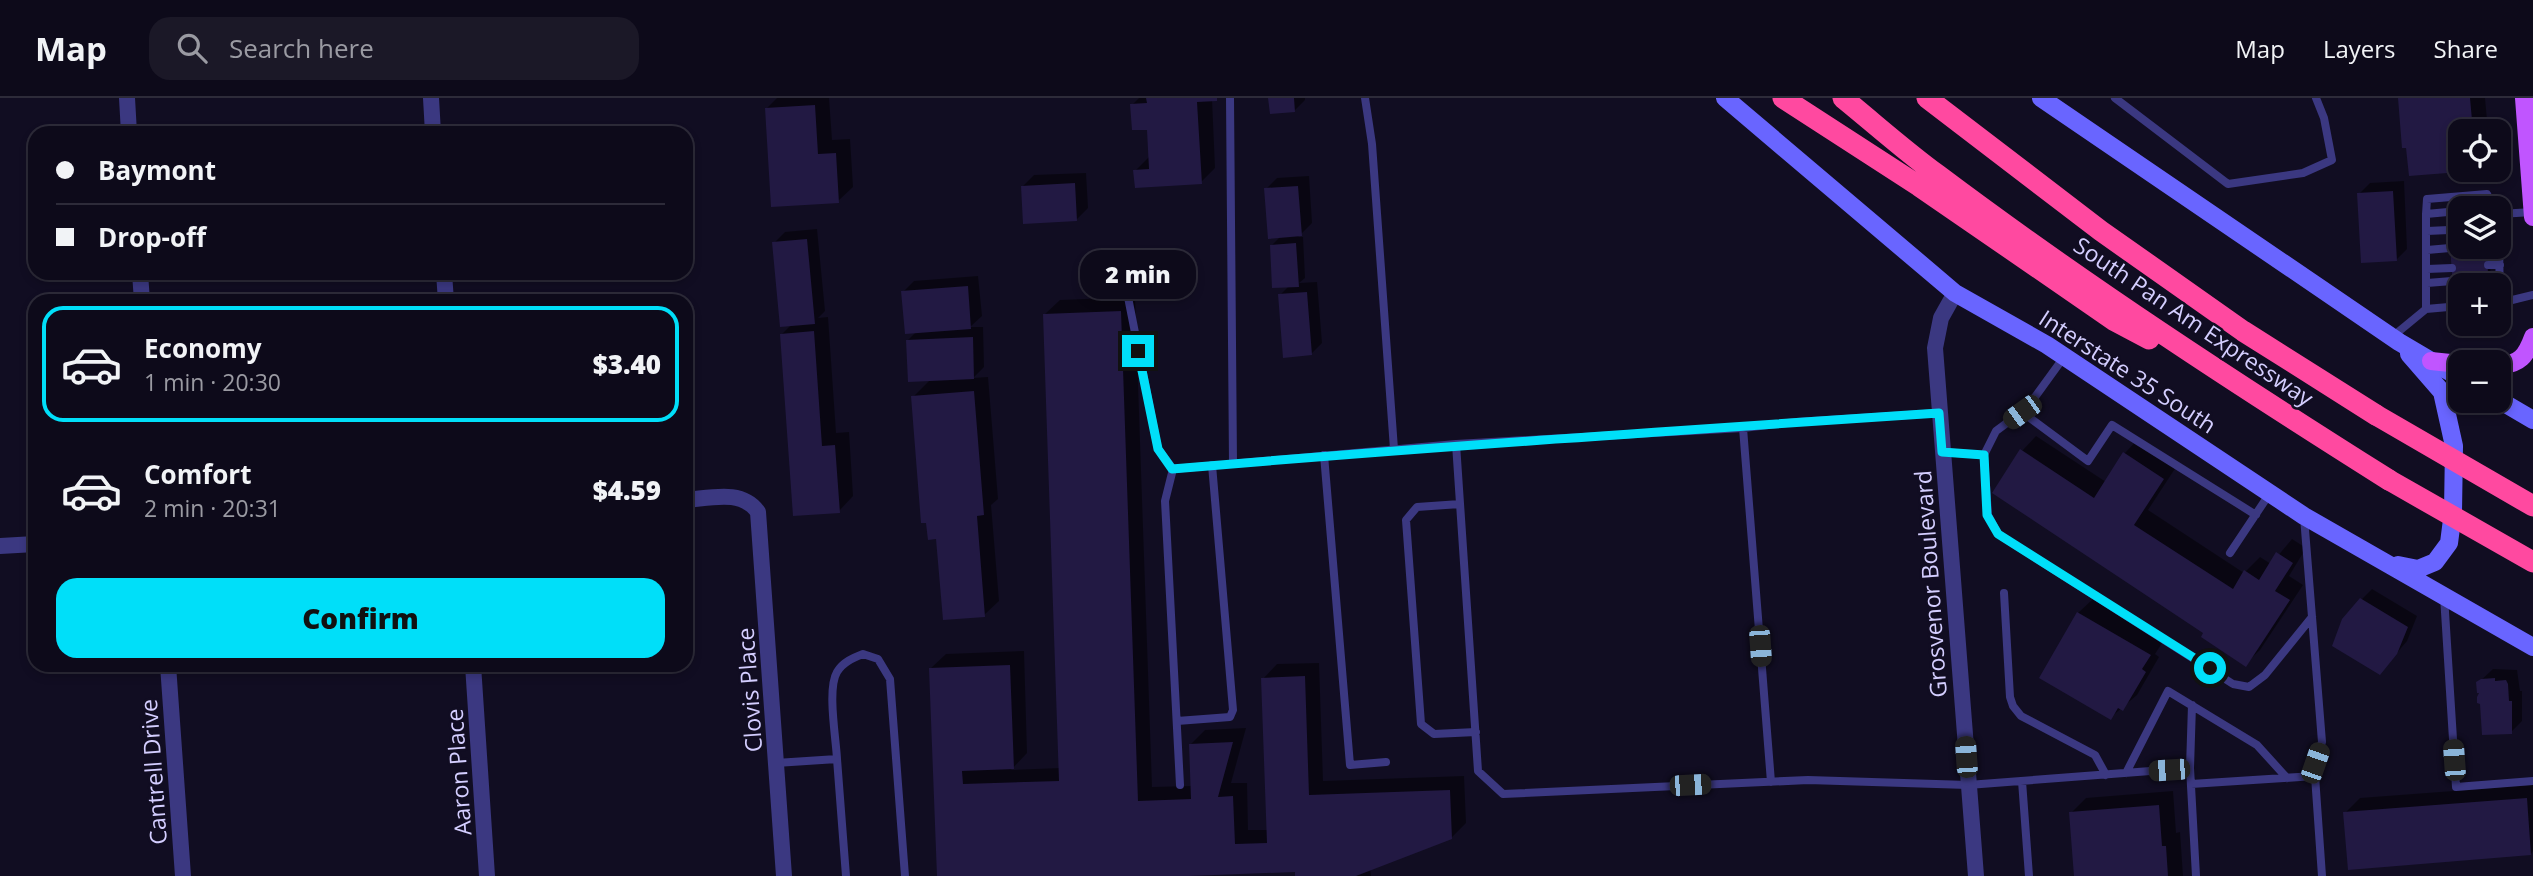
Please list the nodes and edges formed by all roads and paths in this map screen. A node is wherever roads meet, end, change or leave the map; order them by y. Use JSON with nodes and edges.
{"nodes":[{"id":1,"x":127,"y":98,"type":"edge"},
{"id":2,"x":431,"y":98,"type":"edge"},
{"id":3,"x":1230,"y":98,"type":"edge"},
{"id":4,"x":1365,"y":98,"type":"edge"},
{"id":5,"x":1725,"y":98,"type":"edge"},
{"id":6,"x":1783,"y":98,"type":"edge"},
{"id":7,"x":1843,"y":98,"type":"edge"},
{"id":8,"x":1927,"y":98,"type":"edge"},
{"id":9,"x":2040,"y":98,"type":"edge"},
{"id":10,"x":2115,"y":98,"type":"edge"},
{"id":11,"x":2316,"y":98,"type":"edge"},
{"id":12,"x":2524,"y":98,"type":"edge"},
{"id":13,"x":129,"y":126,"type":"edge"},
{"id":14,"x":433,"y":126,"type":"edge"},
{"id":15,"x":2463,"y":196,"type":"edge"},
{"id":16,"x":2488,"y":196,"type":"edge"},
{"id":17,"x":2448,"y":197,"type":"edge"},
{"id":18,"x":2448,"y":212,"type":"dead end"},
{"id":19,"x":2426,"y":214,"type":"junction"},
{"id":20,"x":2511,"y":214,"type":"edge"},
{"id":21,"x":2533,"y":215,"type":"edge"},
{"id":22,"x":2448,"y":230,"type":"edge"},
{"id":23,"x":2427,"y":231,"type":"junction"},
{"id":24,"x":2448,"y":248,"type":"edge"},
{"id":25,"x":2427,"y":250,"type":"junction"},
{"id":26,"x":2500,"y":259,"type":"edge"},
{"id":27,"x":2488,"y":265,"type":"dead end"},
{"id":28,"x":2500,"y":265,"type":"junction"},
{"id":29,"x":2452,"y":268,"type":"dead end"},
{"id":30,"x":2427,"y":269,"type":"junction"},
{"id":31,"x":2501,"y":273,"type":"edge"},
{"id":32,"x":1124,"y":276,"type":"dead end"},
{"id":33,"x":2448,"y":281,"type":"edge"},
{"id":34,"x":2427,"y":283,"type":"junction"},
{"id":35,"x":1955,"y":293,"type":"junction"},
{"id":36,"x":2533,"y":295,"type":"edge"},
{"id":37,"x":2511,"y":300,"type":"edge"},
{"id":38,"x":2448,"y":307,"type":"edge"},
{"id":39,"x":2426,"y":309,"type":"junction"},
{"id":40,"x":2533,"y":337,"type":"edge"},
{"id":41,"x":2395,"y":340,"type":"junction"},
{"id":42,"x":2064,"y":357,"type":"junction"},
{"id":43,"x":2431,"y":361,"type":"junction"},
{"id":44,"x":2448,"y":363,"type":"edge"},
{"id":45,"x":2511,"y":363,"type":"edge"},
{"id":46,"x":2448,"y":371,"type":"edge"},
{"id":47,"x":2238,"y":384,"type":"junction"},
{"id":48,"x":2511,"y":407,"type":"edge"},
{"id":49,"x":2022,"y":412,"type":"junction"},
{"id":50,"x":1939,"y":413,"type":"junction"},
{"id":51,"x":2533,"y":420,"type":"edge"},
{"id":52,"x":1744,"y":428,"type":"junction"},
{"id":53,"x":1456,"y":444,"type":"junction"},
{"id":54,"x":1394,"y":449,"type":"junction"},
{"id":55,"x":1942,"y":452,"type":"junction"},
{"id":56,"x":1984,"y":455,"type":"junction"},
{"id":57,"x":1325,"y":456,"type":"junction"},
{"id":58,"x":1233,"y":464,"type":"junction"},
{"id":59,"x":1212,"y":466,"type":"junction"},
{"id":60,"x":1172,"y":469,"type":"junction"},
{"id":61,"x":2270,"y":493,"type":"junction"},
{"id":62,"x":693,"y":500,"type":"edge"},
{"id":63,"x":1460,"y":504,"type":"junction"},
{"id":64,"x":2533,"y":506,"type":"edge"},
{"id":65,"x":2256,"y":515,"type":"junction"},
{"id":66,"x":2304,"y":516,"type":"junction"},
{"id":67,"x":28,"y":544,"type":"edge"},
{"id":68,"x":0,"y":546,"type":"edge"},
{"id":69,"x":2231,"y":553,"type":"dead end"},
{"id":70,"x":2381,"y":561,"type":"junction"},
{"id":71,"x":2533,"y":562,"type":"edge"},
{"id":72,"x":2004,"y":593,"type":"dead end"},
{"id":73,"x":2444,"y":596,"type":"junction"},
{"id":74,"x":2312,"y":617,"type":"junction"},
{"id":75,"x":2533,"y":647,"type":"edge"},
{"id":76,"x":168,"y":672,"type":"edge"},
{"id":77,"x":473,"y":672,"type":"edge"},
{"id":78,"x":2192,"y":705,"type":"junction"},
{"id":79,"x":1177,"y":721,"type":"junction"},
{"id":80,"x":1476,"y":732,"type":"junction"},
{"id":81,"x":837,"y":759,"type":"junction"},
{"id":82,"x":1386,"y":762,"type":"dead end"},
{"id":83,"x":776,"y":763,"type":"junction"},
{"id":84,"x":2190,"y":768,"type":"junction"},
{"id":85,"x":2126,"y":773,"type":"junction"},
{"id":86,"x":2106,"y":775,"type":"junction"},
{"id":87,"x":2315,"y":776,"type":"junction"},
{"id":88,"x":2287,"y":778,"type":"junction"},
{"id":89,"x":2022,"y":781,"type":"junction"},
{"id":90,"x":2533,"y":781,"type":"edge"},
{"id":91,"x":1771,"y":782,"type":"junction"},
{"id":92,"x":2191,"y":784,"type":"junction"},
{"id":93,"x":1180,"y":785,"type":"dead end"},
{"id":94,"x":1968,"y":785,"type":"junction"},
{"id":95,"x":183,"y":876,"type":"edge"},
{"id":96,"x":487,"y":876,"type":"edge"},
{"id":97,"x":784,"y":876,"type":"edge"},
{"id":98,"x":846,"y":876,"type":"edge"},
{"id":99,"x":905,"y":876,"type":"edge"},
{"id":100,"x":1976,"y":876,"type":"edge"},
{"id":101,"x":2029,"y":876,"type":"edge"},
{"id":102,"x":2196,"y":876,"type":"edge"},
{"id":103,"x":2322,"y":876,"type":"edge"}],
"edges":[{"from":1,"to":13,"type":"street"},
{"from":2,"to":14,"type":"street"},
{"from":3,"to":58,"type":"lane"},
{"from":4,"to":54,"type":"lane"},
{"from":5,"to":35,"type":"main road","name":"Interstate 35 South"},
{"from":6,"to":47,"type":"highway"},
{"from":7,"to":47,"type":"highway","name":"South Pan Am Expressway"},
{"from":8,"to":64,"type":"highway","name":"South Pan Am Expressway","bridge":true},
{"from":9,"to":41,"type":"main road"},
{"from":10,"to":11,"type":"lane"},
{"from":12,"to":21,"type":"main road"},
{"from":15,"to":16,"type":"lane"},
{"from":17,"to":19,"type":"lane"},
{"from":18,"to":19,"type":"lane"},
{"from":19,"to":23,"type":"lane"},
{"from":20,"to":21,"type":"lane"},
{"from":22,"to":23,"type":"lane"},
{"from":23,"to":25,"type":"lane"},
{"from":24,"to":25,"type":"lane"},
{"from":25,"to":30,"type":"lane"},
{"from":26,"to":28,"type":"lane"},
{"from":27,"to":28,"type":"lane"},
{"from":28,"to":31,"type":"lane"},
{"from":29,"to":30,"type":"lane"},
{"from":30,"to":34,"type":"lane"},
{"from":32,"to":60,"type":"lane"},
{"from":33,"to":34,"type":"lane"},
{"from":34,"to":39,"type":"lane"},
{"from":35,"to":42,"type":"main road","name":"Interstate 35 South"},
{"from":35,"to":50,"type":"street","name":"Grosvenor Boulevard"},
{"from":36,"to":37,"type":"lane"},
{"from":38,"to":39,"type":"lane"},
{"from":39,"to":41,"type":"lane"},
{"from":40,"to":45,"type":"main road"},
{"from":41,"to":43,"type":"main road"},
{"from":41,"to":70,"type":"main road"},
{"from":42,"to":49,"type":"lane"},
{"from":42,"to":61,"type":"main road","name":"Interstate 35 South"},
{"from":43,"to":44,"type":"main road"},
{"from":43,"to":46,"type":"main road"},
{"from":47,"to":71,"type":"highway","name":"South Pan Am Expressway","bridge":true},
{"from":48,"to":51,"type":"main road"},
{"from":49,"to":56,"type":"lane"},
{"from":49,"to":65,"type":"lane"},
{"from":50,"to":52,"type":"lane"},
{"from":50,"to":55,"type":"street","name":"Grosvenor Boulevard"},
{"from":52,"to":53,"type":"lane"},
{"from":52,"to":91,"type":"lane"},
{"from":53,"to":54,"type":"lane"},
{"from":53,"to":63,"type":"lane"},
{"from":54,"to":57,"type":"lane"},
{"from":55,"to":56,"type":"lane"},
{"from":55,"to":94,"type":"street","name":"Grosvenor Boulevard"},
{"from":56,"to":74,"type":"lane"},
{"from":57,"to":58,"type":"lane"},
{"from":57,"to":82,"type":"lane"},
{"from":58,"to":59,"type":"lane"},
{"from":59,"to":60,"type":"lane"},
{"from":59,"to":79,"type":"lane"},
{"from":60,"to":79,"type":"lane"},
{"from":61,"to":65,"type":"lane"},
{"from":61,"to":66,"type":"main road","name":"Interstate 35 South"},
{"from":62,"to":83,"type":"street","name":"Clovis Place"},
{"from":63,"to":80,"type":"lane"},
{"from":63,"to":80,"type":"lane"},
{"from":65,"to":69,"type":"lane"},
{"from":66,"to":70,"type":"main road","name":"Interstate 35 South"},
{"from":66,"to":74,"type":"lane"},
{"from":67,"to":68,"type":"street"},
{"from":70,"to":73,"type":"main road","name":"Interstate 35 South"},
{"from":72,"to":86,"type":"lane"},
{"from":73,"to":75,"type":"main road","name":"Interstate 35 South"},
{"from":73,"to":90,"type":"lane"},
{"from":74,"to":87,"type":"lane"},
{"from":76,"to":95,"type":"street","name":"Cantrell Drive"},
{"from":77,"to":96,"type":"street","name":"Aaron Place"},
{"from":78,"to":84,"type":"lane"},
{"from":78,"to":85,"type":"lane"},
{"from":78,"to":88,"type":"lane"},
{"from":79,"to":93,"type":"lane"},
{"from":80,"to":91,"type":"lane"},
{"from":81,"to":83,"type":"lane"},
{"from":81,"to":98,"type":"lane"},
{"from":81,"to":99,"type":"lane"},
{"from":83,"to":97,"type":"street","name":"Clovis Place"},
{"from":84,"to":85,"type":"lane"},
{"from":84,"to":92,"type":"lane"},
{"from":85,"to":86,"type":"lane"},
{"from":86,"to":89,"type":"lane"},
{"from":87,"to":88,"type":"lane"},
{"from":87,"to":103,"type":"lane"},
{"from":88,"to":92,"type":"lane"},
{"from":89,"to":94,"type":"lane"},
{"from":89,"to":101,"type":"lane"},
{"from":91,"to":94,"type":"lane"},
{"from":92,"to":102,"type":"lane"},
{"from":94,"to":100,"type":"street","name":"Grosvenor Boulevard"}]}
